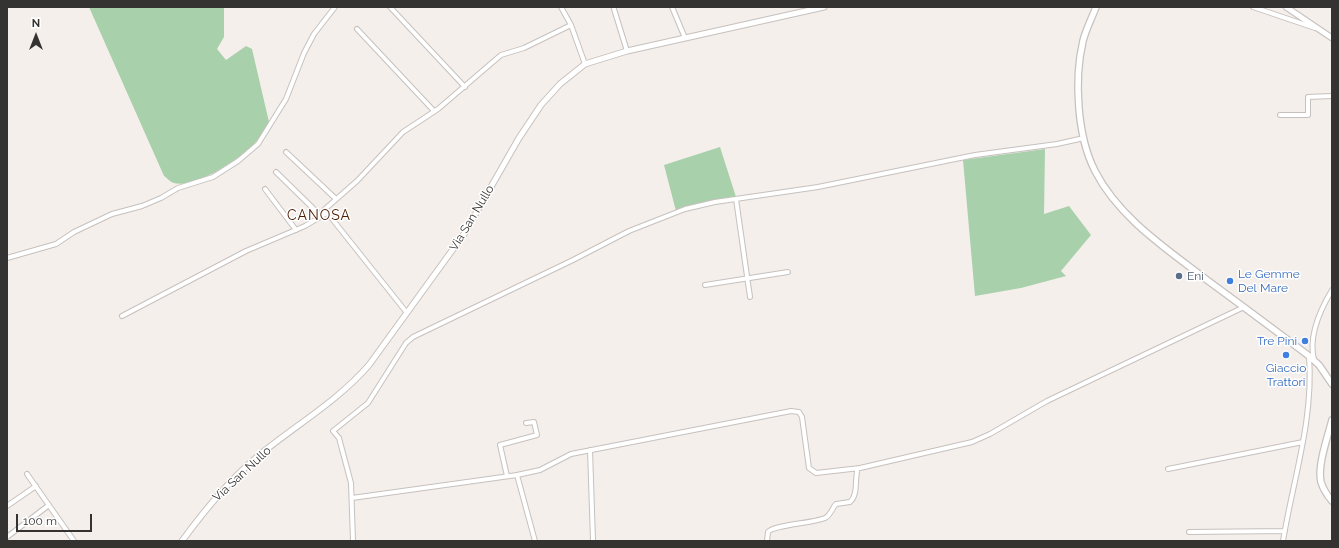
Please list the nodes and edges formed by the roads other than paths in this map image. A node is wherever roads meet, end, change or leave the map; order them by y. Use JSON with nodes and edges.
{"nodes":[{"id":1,"x":335,"y":7,"type":"edge"},
{"id":2,"x":390,"y":7,"type":"edge"},
{"id":3,"x":561,"y":7,"type":"edge"},
{"id":4,"x":672,"y":7,"type":"edge"},
{"id":5,"x":824,"y":7,"type":"edge"},
{"id":6,"x":1096,"y":7,"type":"edge"},
{"id":7,"x":1253,"y":7,"type":"edge"},
{"id":8,"x":1286,"y":7,"type":"edge"},
{"id":9,"x":614,"y":9,"type":"dead end"},
{"id":10,"x":571,"y":25,"type":"junction"},
{"id":11,"x":1317,"y":28,"type":"junction"},
{"id":12,"x":357,"y":29,"type":"dead end"},
{"id":13,"x":685,"y":38,"type":"junction"},
{"id":14,"x":1332,"y":38,"type":"edge"},
{"id":15,"x":627,"y":51,"type":"junction"},
{"id":16,"x":585,"y":64,"type":"junction"},
{"id":17,"x":464,"y":87,"type":"junction"},
{"id":18,"x":1332,"y":96,"type":"edge"},
{"id":19,"x":434,"y":111,"type":"junction"},
{"id":20,"x":1280,"y":115,"type":"dead end"},
{"id":21,"x":1084,"y":138,"type":"junction"},
{"id":22,"x":286,"y":152,"type":"dead end"},
{"id":23,"x":276,"y":172,"type":"dead end"},
{"id":24,"x":265,"y":189,"type":"dead end"},
{"id":25,"x":336,"y":199,"type":"junction"},
{"id":26,"x":736,"y":199,"type":"junction"},
{"id":27,"x":321,"y":216,"type":"junction"},
{"id":28,"x":296,"y":230,"type":"junction"},
{"id":29,"x":7,"y":258,"type":"edge"},
{"id":30,"x":788,"y":272,"type":"dead end"},
{"id":31,"x":748,"y":278,"type":"junction"},
{"id":32,"x":705,"y":286,"type":"dead end"},
{"id":33,"x":1332,"y":290,"type":"edge"},
{"id":34,"x":750,"y":298,"type":"dead end"},
{"id":35,"x":1244,"y":307,"type":"junction"},
{"id":36,"x":407,"y":313,"type":"junction"},
{"id":37,"x":122,"y":316,"type":"dead end"},
{"id":38,"x":1309,"y":356,"type":"junction"},
{"id":39,"x":1314,"y":360,"type":"junction"},
{"id":40,"x":1332,"y":384,"type":"edge"},
{"id":41,"x":1332,"y":420,"type":"edge"},
{"id":42,"x":526,"y":423,"type":"dead end"},
{"id":43,"x":1303,"y":442,"type":"junction"},
{"id":44,"x":590,"y":450,"type":"junction"},
{"id":45,"x":858,"y":468,"type":"junction"},
{"id":46,"x":1168,"y":469,"type":"dead end"},
{"id":47,"x":27,"y":474,"type":"dead end"},
{"id":48,"x":517,"y":475,"type":"junction"},
{"id":49,"x":507,"y":476,"type":"junction"},
{"id":50,"x":36,"y":486,"type":"junction"},
{"id":51,"x":352,"y":498,"type":"junction"},
{"id":52,"x":1332,"y":501,"type":"edge"},
{"id":53,"x":49,"y":505,"type":"junction"},
{"id":54,"x":7,"y":506,"type":"edge"},
{"id":55,"x":1285,"y":531,"type":"junction"},
{"id":56,"x":1189,"y":532,"type":"dead end"},
{"id":57,"x":7,"y":537,"type":"edge"},
{"id":58,"x":72,"y":540,"type":"edge"},
{"id":59,"x":182,"y":541,"type":"edge"},
{"id":60,"x":353,"y":541,"type":"edge"},
{"id":61,"x":535,"y":541,"type":"edge"},
{"id":62,"x":593,"y":541,"type":"edge"},
{"id":63,"x":767,"y":541,"type":"edge"},
{"id":64,"x":1283,"y":541,"type":"edge"}],
"edges":[{"from":1,"to":29,"type":"street"},
{"from":2,"to":17,"type":"street"},
{"from":3,"to":10,"type":"street"},
{"from":4,"to":13,"type":"street"},
{"from":5,"to":13,"type":"street","name":"Via San Nullo"},
{"from":6,"to":21,"type":"main road"},
{"from":7,"to":11,"type":"street"},
{"from":8,"to":11,"type":"street"},
{"from":9,"to":15,"type":"street"},
{"from":10,"to":16,"type":"street"},
{"from":10,"to":17,"type":"street"},
{"from":11,"to":14,"type":"street"},
{"from":12,"to":19,"type":"street"},
{"from":13,"to":15,"type":"street","name":"Via San Nullo"},
{"from":15,"to":16,"type":"street","name":"Via San Nullo"},
{"from":16,"to":36,"type":"street","name":"Via San Nullo"},
{"from":17,"to":19,"type":"street"},
{"from":18,"to":20,"type":"street"},
{"from":19,"to":25,"type":"street"},
{"from":21,"to":26,"type":"street"},
{"from":21,"to":35,"type":"main road"},
{"from":22,"to":25,"type":"street"},
{"from":23,"to":27,"type":"street"},
{"from":24,"to":28,"type":"street"},
{"from":25,"to":27,"type":"street"},
{"from":26,"to":31,"type":"street"},
{"from":26,"to":51,"type":"street"},
{"from":27,"to":28,"type":"street"},
{"from":27,"to":36,"type":"street"},
{"from":28,"to":37,"type":"street"},
{"from":30,"to":31,"type":"street"},
{"from":31,"to":32,"type":"street"},
{"from":31,"to":34,"type":"street"},
{"from":33,"to":39,"type":"street"},
{"from":35,"to":38,"type":"main road"},
{"from":35,"to":45,"type":"street"},
{"from":36,"to":59,"type":"street","name":"Via San Nullo"},
{"from":38,"to":39,"type":"main road"},
{"from":38,"to":43,"type":"street"},
{"from":39,"to":40,"type":"main road"},
{"from":41,"to":52,"type":"main road"},
{"from":42,"to":49,"type":"street"},
{"from":43,"to":46,"type":"street"},
{"from":43,"to":55,"type":"street"},
{"from":44,"to":45,"type":"street"},
{"from":44,"to":48,"type":"street"},
{"from":44,"to":62,"type":"street"},
{"from":45,"to":63,"type":"street"},
{"from":47,"to":50,"type":"street"},
{"from":48,"to":49,"type":"street"},
{"from":48,"to":61,"type":"street"},
{"from":49,"to":51,"type":"street"},
{"from":50,"to":53,"type":"street"},
{"from":50,"to":54,"type":"street"},
{"from":51,"to":60,"type":"street"},
{"from":53,"to":57,"type":"street"},
{"from":53,"to":58,"type":"street"},
{"from":55,"to":56,"type":"street"},
{"from":55,"to":64,"type":"street"}]}
